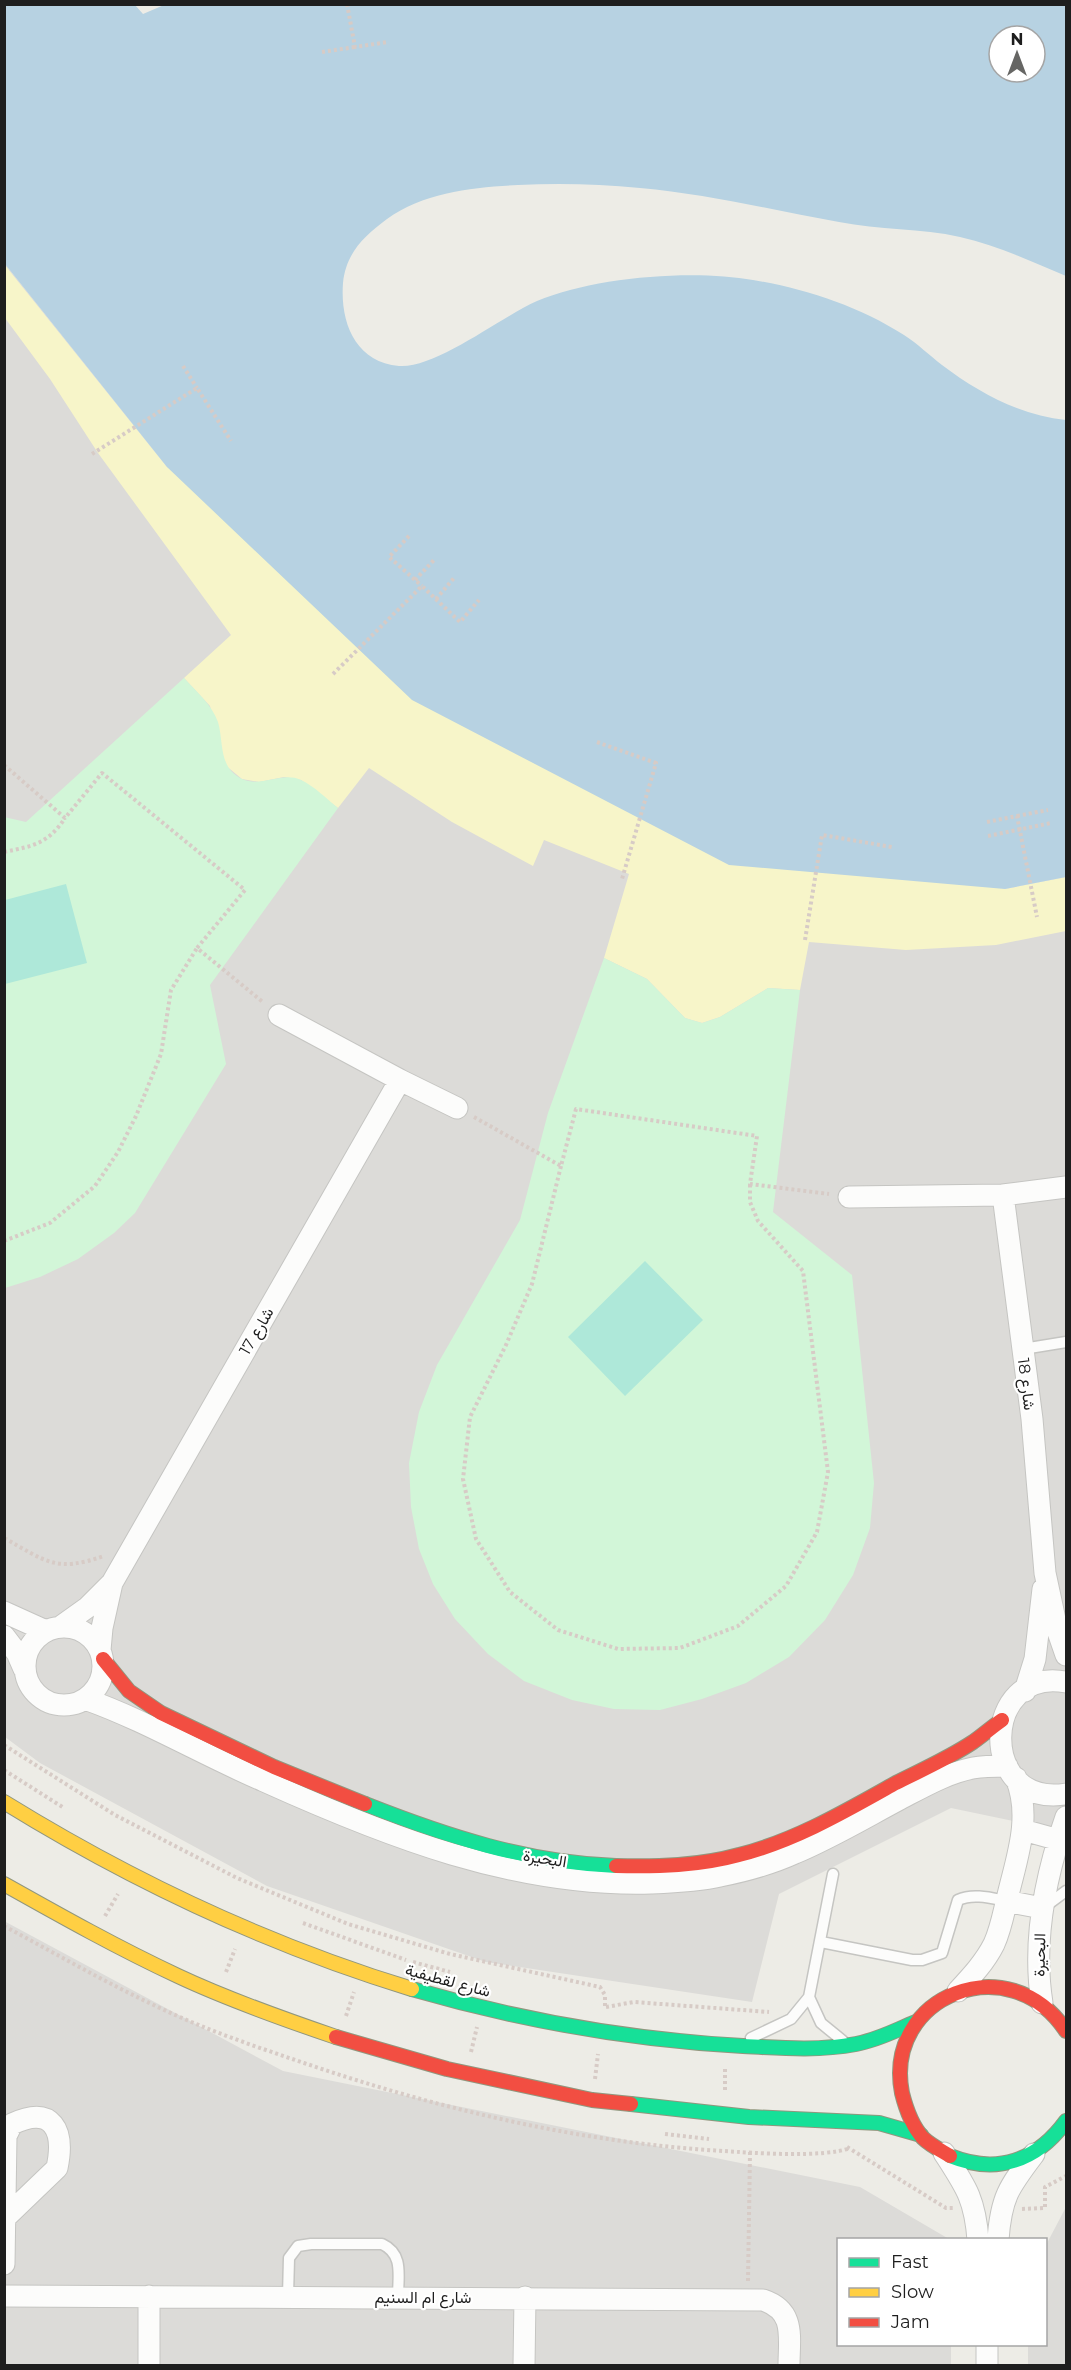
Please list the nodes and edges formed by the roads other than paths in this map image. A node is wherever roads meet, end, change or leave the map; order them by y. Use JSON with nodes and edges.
{"nodes":[{"id":1,"x":279,"y":1015,"type":"road end"},
{"id":2,"x":400,"y":1080,"type":"junction"},
{"id":3,"x":457,"y":1108,"type":"road end"},
{"id":4,"x":1066,"y":1187,"type":"edge"},
{"id":5,"x":1003,"y":1195,"type":"junction"},
{"id":6,"x":849,"y":1197,"type":"road end"},
{"id":7,"x":1066,"y":1342,"type":"edge"},
{"id":8,"x":1023,"y":1348,"type":"junction"},
{"id":9,"x":1046,"y":1573,"type":"junction"},
{"id":10,"x":112,"y":1583,"type":"junction"},
{"id":11,"x":4,"y":1612,"type":"edge"},
{"id":12,"x":53,"y":1629,"type":"junction"},
{"id":13,"x":4,"y":1636,"type":"edge"},
{"id":14,"x":101,"y":1654,"type":"junction"},
{"id":15,"x":1066,"y":1655,"type":"edge"},
{"id":16,"x":24,"y":1669,"type":"junction"},
{"id":17,"x":1066,"y":1682,"type":"edge"},
{"id":18,"x":1025,"y":1691,"type":"junction"},
{"id":19,"x":84,"y":1699,"type":"junction"},
{"id":20,"x":1002,"y":1720,"type":"junction"},
{"id":21,"x":1012,"y":1772,"type":"junction"},
{"id":22,"x":290,"y":1783,"type":"junction"},
{"id":23,"x":1066,"y":1794,"type":"edge"},
{"id":24,"x":4,"y":1802,"type":"edge"},
{"id":25,"x":1066,"y":1817,"type":"edge"},
{"id":26,"x":838,"y":1823,"type":"junction"},
{"id":27,"x":1023,"y":1830,"type":"junction"},
{"id":28,"x":1059,"y":1840,"type":"junction"},
{"id":29,"x":833,"y":1874,"type":"dead end"},
{"id":30,"x":4,"y":1884,"type":"edge"},
{"id":31,"x":1066,"y":1891,"type":"edge"},
{"id":32,"x":1006,"y":1901,"type":"junction"},
{"id":33,"x":1042,"y":1908,"type":"junction"},
{"id":34,"x":821,"y":1942,"type":"junction"},
{"id":35,"x":958,"y":1991,"type":"junction"},
{"id":36,"x":809,"y":1997,"type":"junction"},
{"id":37,"x":1042,"y":2003,"type":"junction"},
{"id":38,"x":916,"y":2022,"type":"junction"},
{"id":39,"x":1065,"y":2027,"type":"edge"},
{"id":40,"x":741,"y":2045,"type":"junction"},
{"id":41,"x":849,"y":2045,"type":"junction"},
{"id":42,"x":1064,"y":2127,"type":"edge"},
{"id":43,"x":921,"y":2135,"type":"junction"},
{"id":44,"x":944,"y":2154,"type":"junction"},
{"id":45,"x":1034,"y":2154,"type":"junction"},
{"id":46,"x":5,"y":2218,"type":"edge"},
{"id":47,"x":978,"y":2238,"type":"edge"},
{"id":48,"x":998,"y":2238,"type":"edge"},
{"id":49,"x":4,"y":2264,"type":"edge"},
{"id":50,"x":4,"y":2296,"type":"edge"},
{"id":51,"x":149,"y":2296,"type":"junction"},
{"id":52,"x":288,"y":2296,"type":"junction"},
{"id":53,"x":398,"y":2297,"type":"junction"},
{"id":54,"x":525,"y":2297,"type":"junction"},
{"id":55,"x":987,"y":2346,"type":"edge"},
{"id":56,"x":149,"y":2366,"type":"edge"},
{"id":57,"x":524,"y":2366,"type":"edge"},
{"id":58,"x":789,"y":2366,"type":"edge"},
{"id":59,"x":987,"y":2366,"type":"edge"}],
"edges":[{"from":1,"to":2,"type":"street"},
{"from":2,"to":3,"type":"street"},
{"from":2,"to":10,"type":"street","name":"شارع 17"},
{"from":4,"to":5,"type":"street"},
{"from":5,"to":6,"type":"street"},
{"from":5,"to":8,"type":"street","name":"شارع 18"},
{"from":7,"to":8,"type":"lane"},
{"from":8,"to":9,"type":"street","name":"شارع 18"},
{"from":9,"to":15,"type":"street","name":"شارع 18"},
{"from":9,"to":18,"type":"street","name":"شارع 18"},
{"from":10,"to":12,"type":"street","name":"شارع 17"},
{"from":10,"to":14,"type":"street","name":"شارع 17"},
{"from":11,"to":12,"type":"street"},
{"from":12,"to":14,"type":"street"},
{"from":12,"to":16,"type":"street"},
{"from":13,"to":16,"type":"street"},
{"from":14,"to":19,"type":"street"},
{"from":14,"to":22,"type":"street","name":"البحيرة"},
{"from":16,"to":19,"type":"street"},
{"from":17,"to":18,"type":"street"},
{"from":18,"to":20,"type":"street"},
{"from":19,"to":22,"type":"street","name":"البحيرة"},
{"from":20,"to":21,"type":"street"},
{"from":20,"to":26,"type":"street","name":"البحيرة"},
{"from":21,"to":23,"type":"street"},
{"from":21,"to":26,"type":"street","name":"البحيرة"},
{"from":21,"to":27,"type":"street"},
{"from":22,"to":26,"type":"street","name":"البحيرة"},
{"from":24,"to":40,"type":"street","name":"شارع لقطيفية"},
{"from":25,"to":28,"type":"street","name":"البحيرة"},
{"from":27,"to":28,"type":"street"},
{"from":27,"to":32,"type":"street"},
{"from":28,"to":33,"type":"street","name":"البحيرة"},
{"from":29,"to":34,"type":"lane"},
{"from":30,"to":43,"type":"street"},
{"from":31,"to":33,"type":"lane"},
{"from":32,"to":33,"type":"street"},
{"from":32,"to":34,"type":"lane"},
{"from":32,"to":35,"type":"street"},
{"from":33,"to":37,"type":"street","name":"البحيرة"},
{"from":34,"to":36,"type":"lane"},
{"from":35,"to":37,"type":"street"},
{"from":35,"to":38,"type":"street"},
{"from":36,"to":40,"type":"lane"},
{"from":36,"to":41,"type":"lane"},
{"from":37,"to":39,"type":"street"},
{"from":38,"to":41,"type":"street","name":"شارع لقطيفية"},
{"from":38,"to":43,"type":"street"},
{"from":40,"to":41,"type":"street","name":"شارع لقطيفية"},
{"from":42,"to":45,"type":"street"},
{"from":43,"to":44,"type":"street"},
{"from":44,"to":45,"type":"street"},
{"from":44,"to":47,"type":"street"},
{"from":45,"to":48,"type":"street"},
{"from":46,"to":49,"type":"street"},
{"from":50,"to":51,"type":"street","name":"شارع ام السنيم"},
{"from":51,"to":52,"type":"street","name":"شارع ام السنيم"},
{"from":51,"to":56,"type":"street"},
{"from":52,"to":53,"type":"street","name":"شارع ام السنيم"},
{"from":52,"to":53,"type":"lane"},
{"from":53,"to":54,"type":"street","name":"شارع ام السنيم"},
{"from":54,"to":57,"type":"street"},
{"from":54,"to":58,"type":"street","name":"شارع ام السنيم"},
{"from":55,"to":59,"type":"street"}]}
